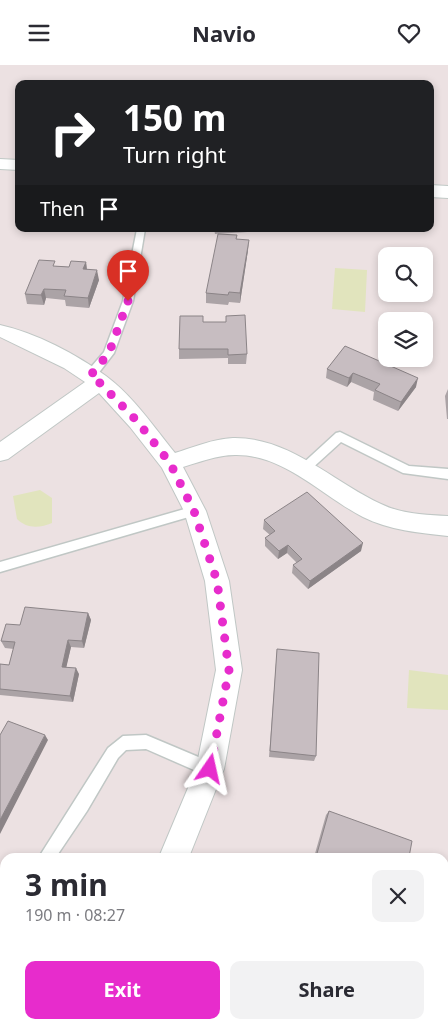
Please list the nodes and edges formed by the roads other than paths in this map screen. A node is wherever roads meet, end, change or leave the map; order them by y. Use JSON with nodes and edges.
{"nodes":[{"id":1,"x":0,"y":163,"type":"edge"},
{"id":2,"x":15,"y":165,"type":"edge"},
{"id":3,"x":434,"y":191,"type":"edge"},
{"id":4,"x":448,"y":193,"type":"edge"},
{"id":5,"x":140,"y":232,"type":"edge"},
{"id":6,"x":0,"y":331,"type":"edge"},
{"id":7,"x":95,"y":379,"type":"junction"},
{"id":8,"x":0,"y":453,"type":"edge"},
{"id":9,"x":170,"y":463,"type":"junction"},
{"id":10,"x":304,"y":469,"type":"junction"},
{"id":11,"x":448,"y":473,"type":"edge"},
{"id":12,"x":194,"y":511,"type":"junction"},
{"id":13,"x":448,"y":526,"type":"edge"},
{"id":14,"x":0,"y":567,"type":"edge"},
{"id":15,"x":210,"y":769,"type":"junction"},
{"id":16,"x":50,"y":853,"type":"edge"},
{"id":17,"x":176,"y":853,"type":"edge"}],
"edges":[{"from":1,"to":2,"type":"main road"},
{"from":3,"to":4,"type":"main road"},
{"from":5,"to":7,"type":"lane"},
{"from":6,"to":7,"type":"street"},
{"from":7,"to":8,"type":"street"},
{"from":7,"to":9,"type":"street"},
{"from":9,"to":10,"type":"street"},
{"from":9,"to":12,"type":"street"},
{"from":10,"to":11,"type":"lane"},
{"from":10,"to":13,"type":"street"},
{"from":12,"to":14,"type":"lane"},
{"from":12,"to":15,"type":"street"},
{"from":15,"to":16,"type":"lane"},
{"from":15,"to":17,"type":"street"}]}
